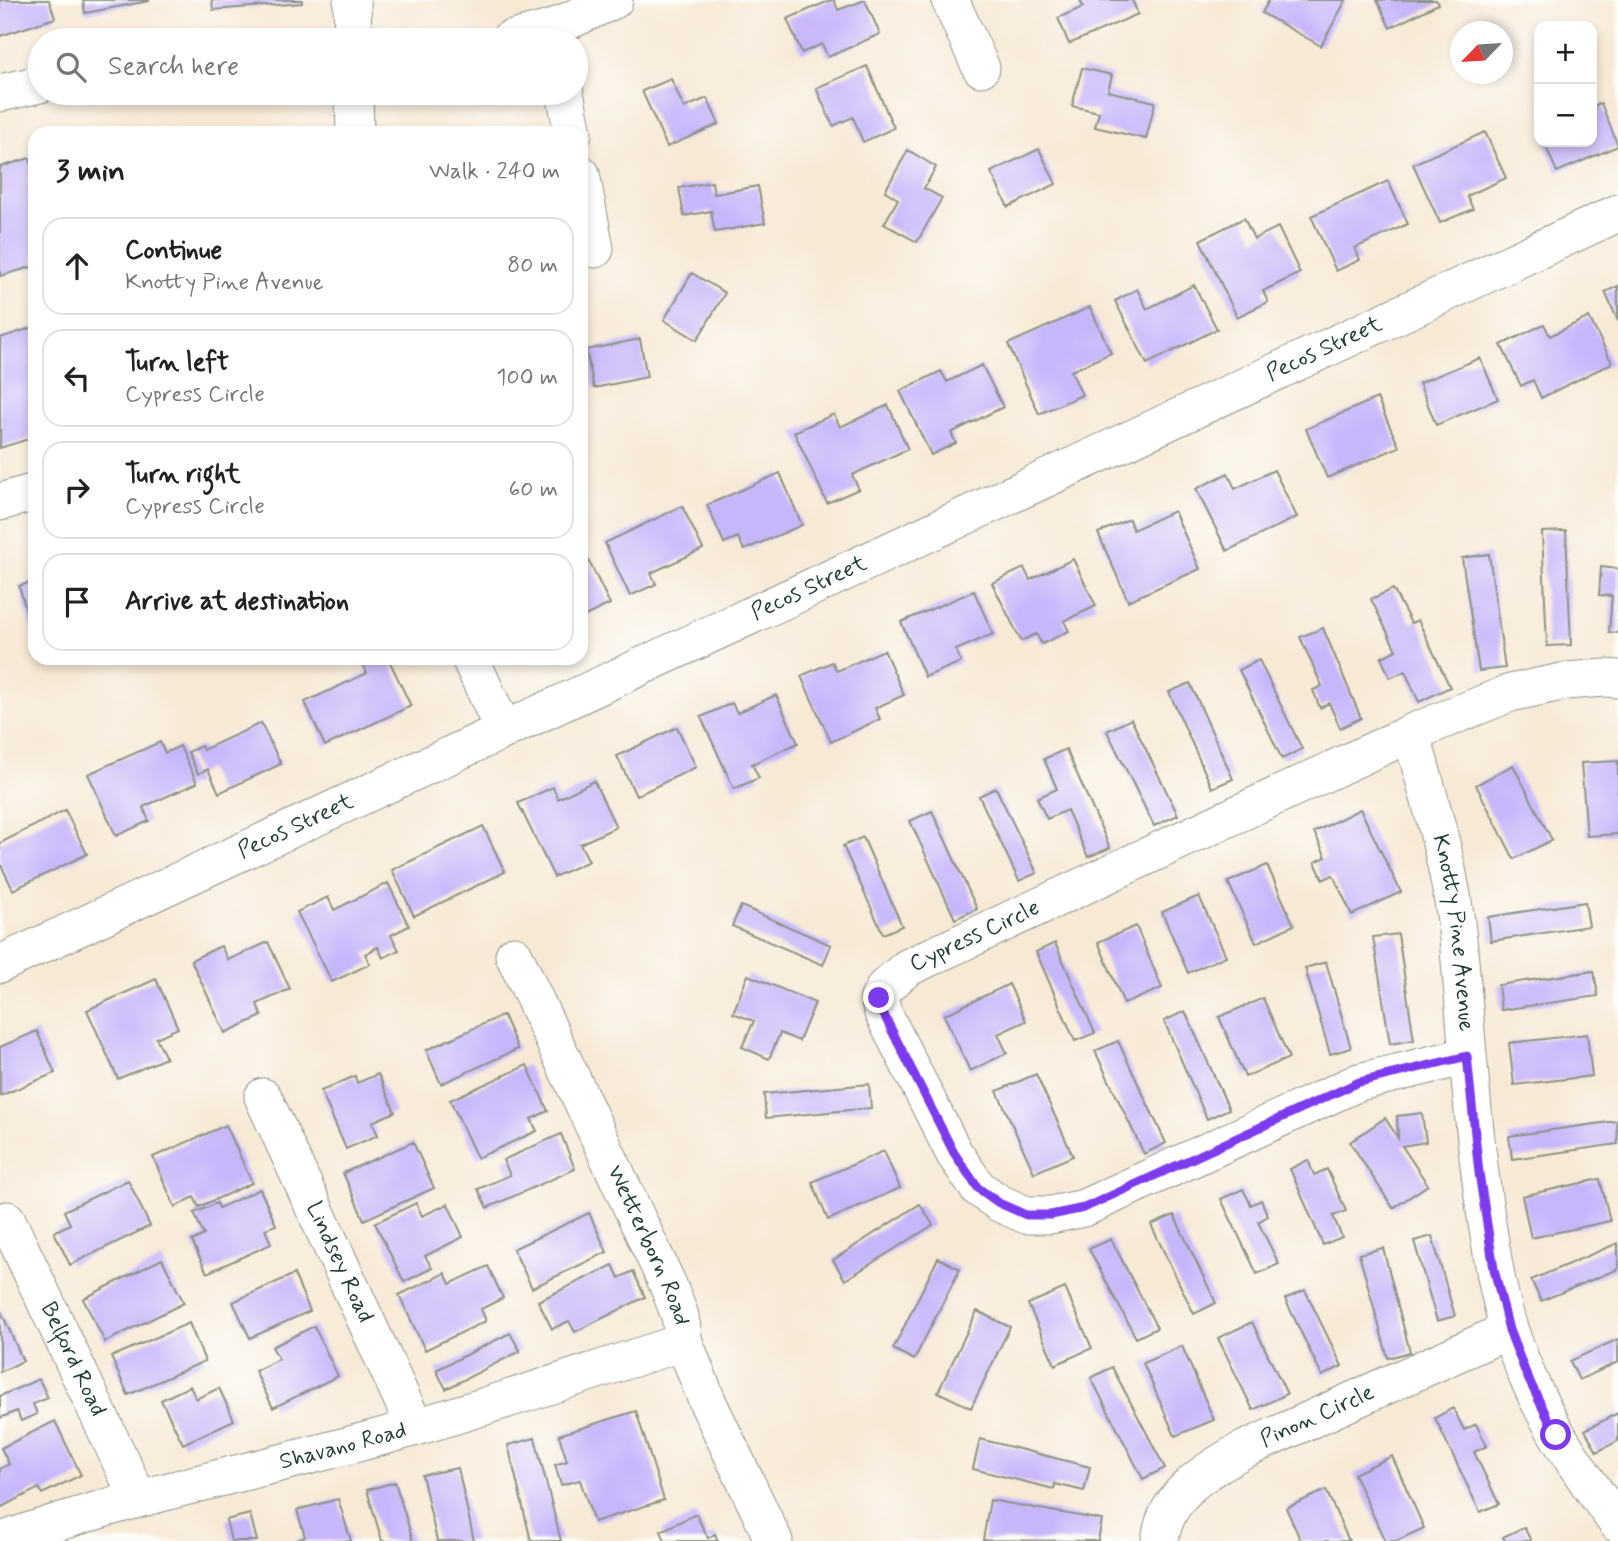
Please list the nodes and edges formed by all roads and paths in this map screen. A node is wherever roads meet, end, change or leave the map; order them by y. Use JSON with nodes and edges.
{"nodes":[{"id":1,"x":352,"y":0,"type":"edge"},
{"id":2,"x":614,"y":0,"type":"edge"},
{"id":3,"x":950,"y":0,"type":"edge"},
{"id":4,"x":353,"y":28,"type":"edge"},
{"id":5,"x":565,"y":28,"type":"edge"},
{"id":6,"x":981,"y":68,"type":"dead end"},
{"id":7,"x":28,"y":87,"type":"edge"},
{"id":8,"x":0,"y":93,"type":"edge"},
{"id":9,"x":354,"y":105,"type":"edge"},
{"id":10,"x":567,"y":105,"type":"edge"},
{"id":11,"x":355,"y":126,"type":"edge"},
{"id":12,"x":572,"y":126,"type":"edge"},
{"id":13,"x":588,"y":212,"type":"edge"},
{"id":14,"x":1618,"y":213,"type":"edge"},
{"id":15,"x":595,"y":249,"type":"dead end"},
{"id":16,"x":28,"y":494,"type":"edge"},
{"id":17,"x":0,"y":502,"type":"edge"},
{"id":18,"x":473,"y":665,"type":"edge"},
{"id":19,"x":1618,"y":679,"type":"edge"},
{"id":20,"x":503,"y":729,"type":"junction"},
{"id":21,"x":1411,"y":733,"type":"junction"},
{"id":22,"x":514,"y":955,"type":"dead end"},
{"id":23,"x":0,"y":964,"type":"edge"},
{"id":24,"x":1467,"y":1056,"type":"junction"},
{"id":25,"x":263,"y":1097,"type":"dead end"},
{"id":26,"x":7,"y":1220,"type":"dead end"},
{"id":27,"x":1509,"y":1330,"type":"junction"},
{"id":28,"x":684,"y":1342,"type":"junction"},
{"id":29,"x":415,"y":1427,"type":"junction"},
{"id":30,"x":138,"y":1497,"type":"junction"},
{"id":31,"x":1618,"y":1524,"type":"edge"},
{"id":32,"x":1,"y":1541,"type":"edge"},
{"id":33,"x":774,"y":1541,"type":"edge"},
{"id":34,"x":1160,"y":1541,"type":"edge"}],
"edges":[{"from":1,"to":4,"type":"street"},
{"from":2,"to":5,"type":"street"},
{"from":3,"to":6,"type":"street"},
{"from":7,"to":8,"type":"street"},
{"from":9,"to":11,"type":"street"},
{"from":10,"to":12,"type":"street"},
{"from":13,"to":15,"type":"street"},
{"from":14,"to":20,"type":"street","name":"Pecos Street"},
{"from":16,"to":17,"type":"street"},
{"from":18,"to":20,"type":"street"},
{"from":19,"to":21,"type":"street"},
{"from":20,"to":23,"type":"street","name":"Pecos Street"},
{"from":21,"to":24,"type":"street","name":"Knotty Pine Avenue"},
{"from":21,"to":24,"type":"street","name":"Cypress Circle"},
{"from":22,"to":28,"type":"street","name":"Wetterborn Road"},
{"from":24,"to":27,"type":"street","name":"Knotty Pine Avenue"},
{"from":25,"to":29,"type":"street","name":"Lindsey Road"},
{"from":26,"to":30,"type":"street","name":"Belford Road"},
{"from":27,"to":31,"type":"street","name":"Knotty Pine Avenue"},
{"from":27,"to":34,"type":"street","name":"Pinon Circle"},
{"from":28,"to":29,"type":"street","name":"Shavano Road"},
{"from":28,"to":33,"type":"street","name":"Wetterborn Road"},
{"from":29,"to":30,"type":"street","name":"Shavano Road"},
{"from":30,"to":32,"type":"street","name":"Shavano Road"}]}
